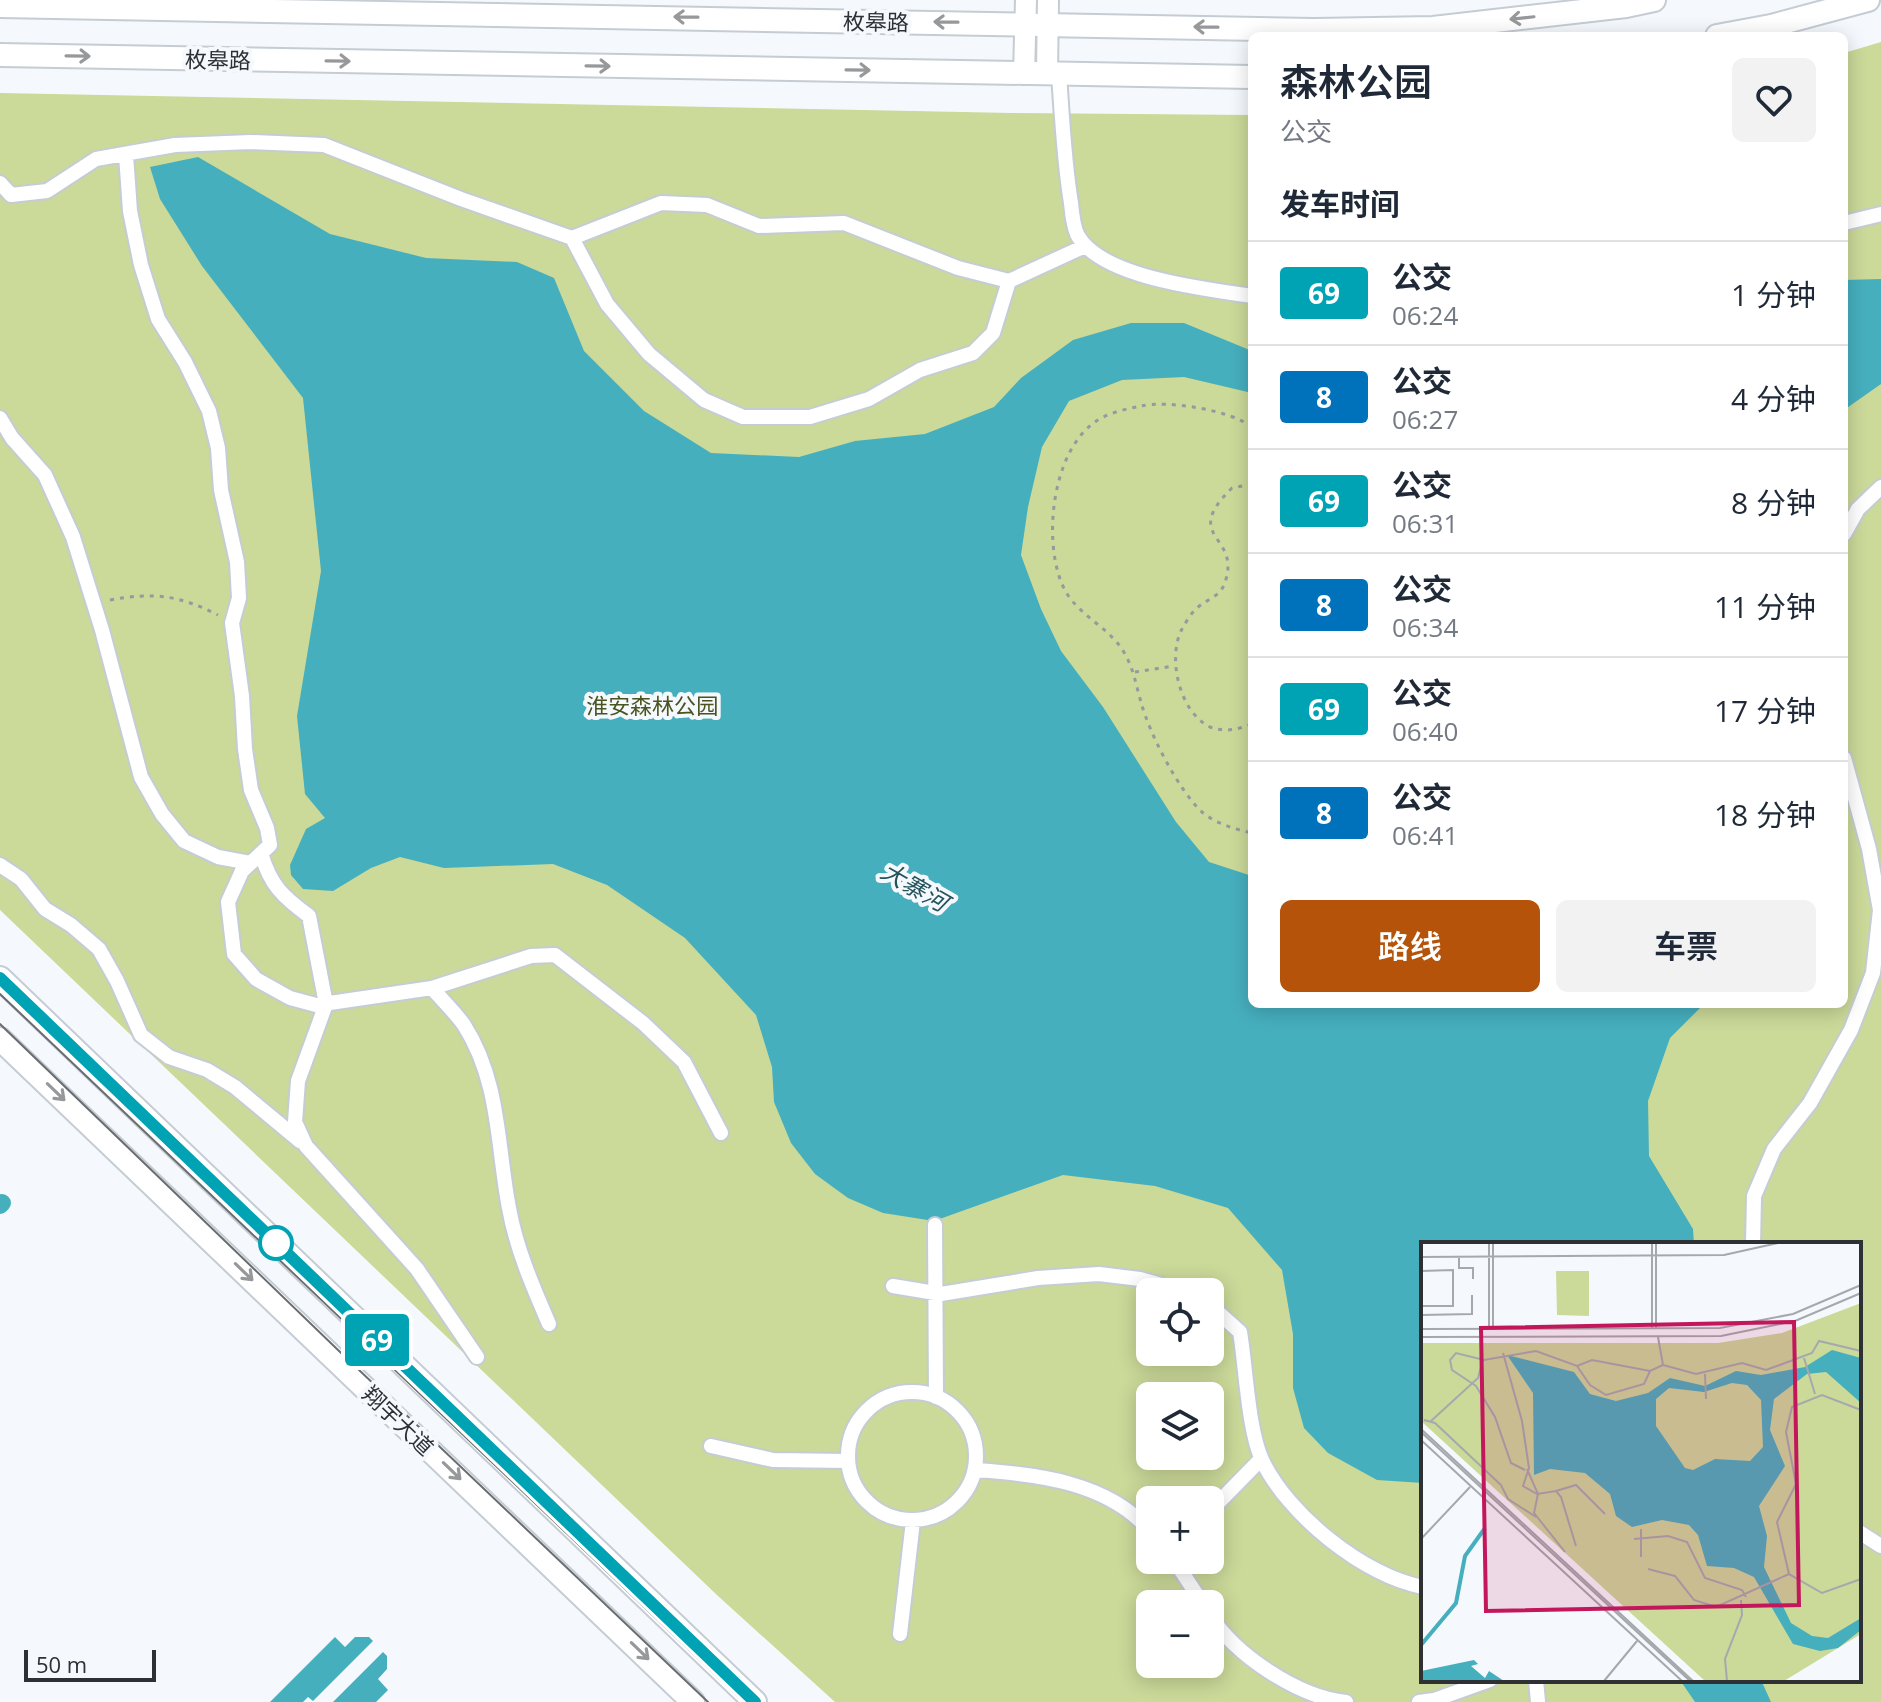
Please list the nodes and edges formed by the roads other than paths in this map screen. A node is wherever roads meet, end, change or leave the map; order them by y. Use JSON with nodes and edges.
{"nodes":[{"id":1,"x":1026,"y":0,"type":"edge"},
{"id":2,"x":1048,"y":0,"type":"edge"},
{"id":3,"x":1654,"y":0,"type":"edge"},
{"id":4,"x":1868,"y":0,"type":"edge"},
{"id":5,"x":47,"y":3,"type":"edge"},
{"id":6,"x":71,"y":4,"type":"edge"},
{"id":7,"x":0,"y":6,"type":"edge"},
{"id":8,"x":1037,"y":23,"type":"junction"},
{"id":9,"x":1739,"y":32,"type":"edge"},
{"id":10,"x":0,"y":55,"type":"edge"},
{"id":11,"x":1044,"y":74,"type":"junction"},
{"id":12,"x":1248,"y":77,"type":"edge"},
{"id":13,"x":126,"y":155,"type":"junction"},
{"id":14,"x":3,"y":186,"type":"edge"},
{"id":15,"x":0,"y":204,"type":"edge"},
{"id":16,"x":1881,"y":214,"type":"edge"},
{"id":17,"x":1848,"y":222,"type":"edge"},
{"id":18,"x":572,"y":238,"type":"junction"},
{"id":19,"x":1085,"y":246,"type":"junction"},
{"id":20,"x":1009,"y":281,"type":"junction"},
{"id":21,"x":1248,"y":295,"type":"edge"},
{"id":22,"x":0,"y":418,"type":"edge"},
{"id":23,"x":1881,"y":487,"type":"edge"},
{"id":24,"x":1848,"y":527,"type":"edge"},
{"id":25,"x":1848,"y":773,"type":"edge"},
{"id":26,"x":255,"y":858,"type":"junction"},
{"id":27,"x":0,"y":865,"type":"edge"},
{"id":28,"x":0,"y":978,"type":"edge"},
{"id":29,"x":432,"y":988,"type":"junction"},
{"id":30,"x":326,"y":1004,"type":"junction"},
{"id":31,"x":0,"y":1039,"type":"edge"},
{"id":32,"x":721,"y":1133,"type":"dead end"},
{"id":33,"x":306,"y":1146,"type":"junction"},
{"id":34,"x":935,"y":1225,"type":"dead end"},
{"id":35,"x":1753,"y":1242,"type":"edge"},
{"id":36,"x":1136,"y":1279,"type":"edge"},
{"id":37,"x":893,"y":1286,"type":"dead end"},
{"id":38,"x":936,"y":1293,"type":"junction"},
{"id":39,"x":1224,"y":1318,"type":"edge"},
{"id":40,"x":549,"y":1324,"type":"dead end"},
{"id":41,"x":477,"y":1357,"type":"dead end"},
{"id":42,"x":936,"y":1397,"type":"junction"},
{"id":43,"x":711,"y":1446,"type":"dead end"},
{"id":44,"x":1261,"y":1459,"type":"junction"},
{"id":45,"x":848,"y":1461,"type":"junction"},
{"id":46,"x":976,"y":1470,"type":"junction"},
{"id":47,"x":1224,"y":1497,"type":"edge"},
{"id":48,"x":1136,"y":1515,"type":"edge"},
{"id":49,"x":913,"y":1521,"type":"junction"},
{"id":50,"x":1861,"y":1533,"type":"edge"},
{"id":51,"x":1881,"y":1546,"type":"edge"},
{"id":52,"x":1421,"y":1587,"type":"edge"},
{"id":53,"x":900,"y":1634,"type":"dead end"},
{"id":54,"x":1224,"y":1634,"type":"edge"},
{"id":55,"x":1484,"y":1682,"type":"edge"},
{"id":56,"x":1536,"y":1682,"type":"edge"},
{"id":57,"x":693,"y":1702,"type":"edge"},
{"id":58,"x":755,"y":1702,"type":"edge"},
{"id":59,"x":1346,"y":1702,"type":"edge"},
{"id":60,"x":1419,"y":1702,"type":"edge"},
{"id":61,"x":1538,"y":1702,"type":"edge"}],
"edges":[{"from":1,"to":8,"type":"street"},
{"from":2,"to":8,"type":"street"},
{"from":3,"to":8,"type":"main road","name":"枚皋路","one_way":true},
{"from":4,"to":9,"type":"main road"},
{"from":5,"to":6,"type":"main road","name":"枚皋路"},
{"from":5,"to":7,"type":"main road","name":"枚皋路"},
{"from":8,"to":6,"type":"main road","name":"枚皋路","one_way":true},
{"from":8,"to":11,"type":"street"},
{"from":10,"to":11,"type":"main road","name":"枚皋路","one_way":true},
{"from":11,"to":12,"type":"main road","name":"枚皋路"},
{"from":11,"to":19,"type":"street"},
{"from":13,"to":14,"type":"street"},
{"from":13,"to":18,"type":"street"},
{"from":13,"to":26,"type":"street"},
{"from":14,"to":15,"type":"street"},
{"from":16,"to":17,"type":"street"},
{"from":18,"to":20,"type":"street"},
{"from":18,"to":20,"type":"street"},
{"from":19,"to":20,"type":"street"},
{"from":19,"to":21,"type":"street"},
{"from":22,"to":26,"type":"street"},
{"from":23,"to":24,"type":"street"},
{"from":25,"to":35,"type":"street"},
{"from":26,"to":30,"type":"street"},
{"from":26,"to":30,"type":"street"},
{"from":27,"to":33,"type":"street"},
{"from":28,"to":58,"type":"main road","name":"翔宇大道"},
{"from":29,"to":30,"type":"street"},
{"from":29,"to":32,"type":"street"},
{"from":29,"to":40,"type":"street"},
{"from":30,"to":33,"type":"street"},
{"from":31,"to":57,"type":"main road","name":"翔宇大道","one_way":true},
{"from":33,"to":41,"type":"street"},
{"from":34,"to":38,"type":"street"},
{"from":36,"to":38,"type":"street"},
{"from":37,"to":38,"type":"street"},
{"from":38,"to":42,"type":"street"},
{"from":39,"to":44,"type":"street"},
{"from":42,"to":45,"type":"street"},
{"from":42,"to":46,"type":"street"},
{"from":43,"to":45,"type":"street"},
{"from":44,"to":47,"type":"street"},
{"from":44,"to":52,"type":"street"},
{"from":45,"to":49,"type":"street"},
{"from":46,"to":48,"type":"street"},
{"from":46,"to":49,"type":"street"},
{"from":49,"to":53,"type":"street"},
{"from":50,"to":51,"type":"street"},
{"from":54,"to":59,"type":"street"},
{"from":55,"to":60,"type":"street"},
{"from":56,"to":61,"type":"street"}]}
